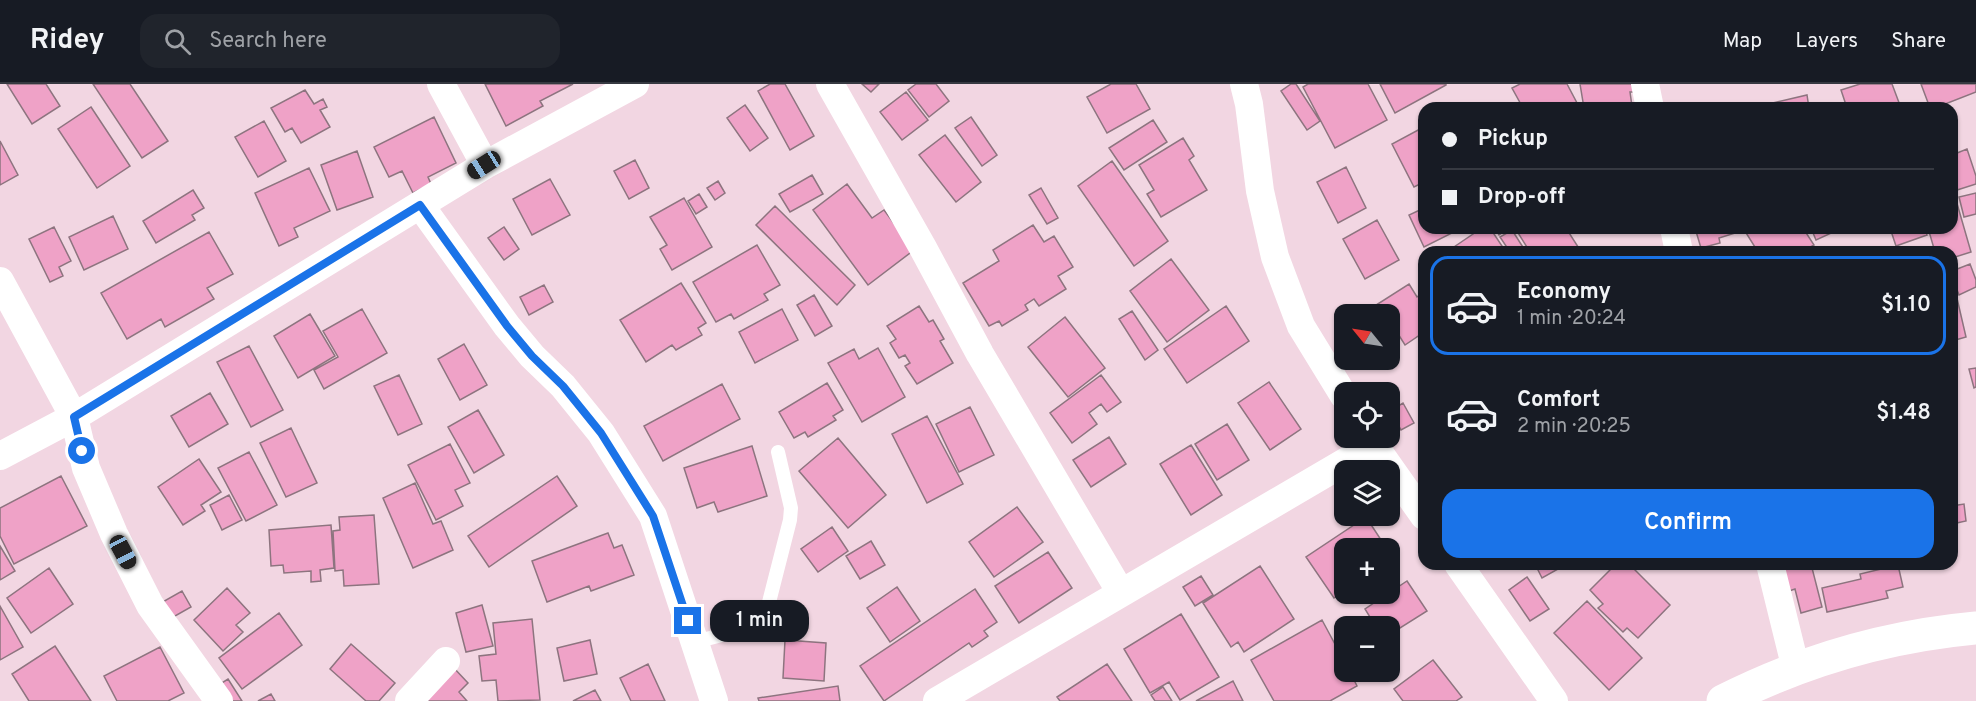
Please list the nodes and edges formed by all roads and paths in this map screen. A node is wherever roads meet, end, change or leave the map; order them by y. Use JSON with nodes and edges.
{"nodes":[{"id":1,"x":441,"y":84,"type":"edge"},
{"id":2,"x":635,"y":84,"type":"edge"},
{"id":3,"x":830,"y":84,"type":"edge"},
{"id":4,"x":1244,"y":84,"type":"edge"},
{"id":5,"x":1645,"y":84,"type":"edge"},
{"id":6,"x":1649,"y":102,"type":"edge"},
{"id":7,"x":484,"y":165,"type":"junction"},
{"id":8,"x":420,"y":205,"type":"junction"},
{"id":9,"x":0,"y":281,"type":"edge"},
{"id":10,"x":1335,"y":382,"type":"edge"},
{"id":11,"x":74,"y":417,"type":"junction"},
{"id":12,"x":1362,"y":448,"type":"edge"},
{"id":13,"x":1376,"y":448,"type":"edge"},
{"id":14,"x":778,"y":452,"type":"dead end"},
{"id":15,"x":0,"y":456,"type":"edge"},
{"id":16,"x":1418,"y":507,"type":"edge"},
{"id":17,"x":1462,"y":570,"type":"edge"},
{"id":18,"x":1771,"y":570,"type":"edge"},
{"id":19,"x":1121,"y":593,"type":"junction"},
{"id":20,"x":1976,"y":628,"type":"edge"},
{"id":21,"x":695,"y":642,"type":"junction"},
{"id":22,"x":446,"y":661,"type":"dead end"},
{"id":23,"x":1796,"y":669,"type":"junction"},
{"id":24,"x":219,"y":701,"type":"edge"},
{"id":25,"x":409,"y":701,"type":"edge"},
{"id":26,"x":714,"y":701,"type":"edge"},
{"id":27,"x":937,"y":701,"type":"edge"},
{"id":28,"x":1554,"y":701,"type":"edge"},
{"id":29,"x":1723,"y":701,"type":"edge"}],
"edges":[{"from":1,"to":7,"type":"street"},
{"from":2,"to":7,"type":"street"},
{"from":3,"to":19,"type":"street"},
{"from":4,"to":10,"type":"street"},
{"from":5,"to":6,"type":"street"},
{"from":7,"to":8,"type":"street"},
{"from":8,"to":11,"type":"street"},
{"from":8,"to":21,"type":"street"},
{"from":9,"to":11,"type":"street"},
{"from":11,"to":15,"type":"street"},
{"from":11,"to":24,"type":"street"},
{"from":12,"to":19,"type":"street"},
{"from":13,"to":16,"type":"street"},
{"from":14,"to":21,"type":"lane"},
{"from":17,"to":28,"type":"street"},
{"from":18,"to":23,"type":"street"},
{"from":19,"to":27,"type":"street"},
{"from":20,"to":23,"type":"street"},
{"from":21,"to":26,"type":"street"},
{"from":22,"to":25,"type":"street"},
{"from":23,"to":29,"type":"street"}]}
